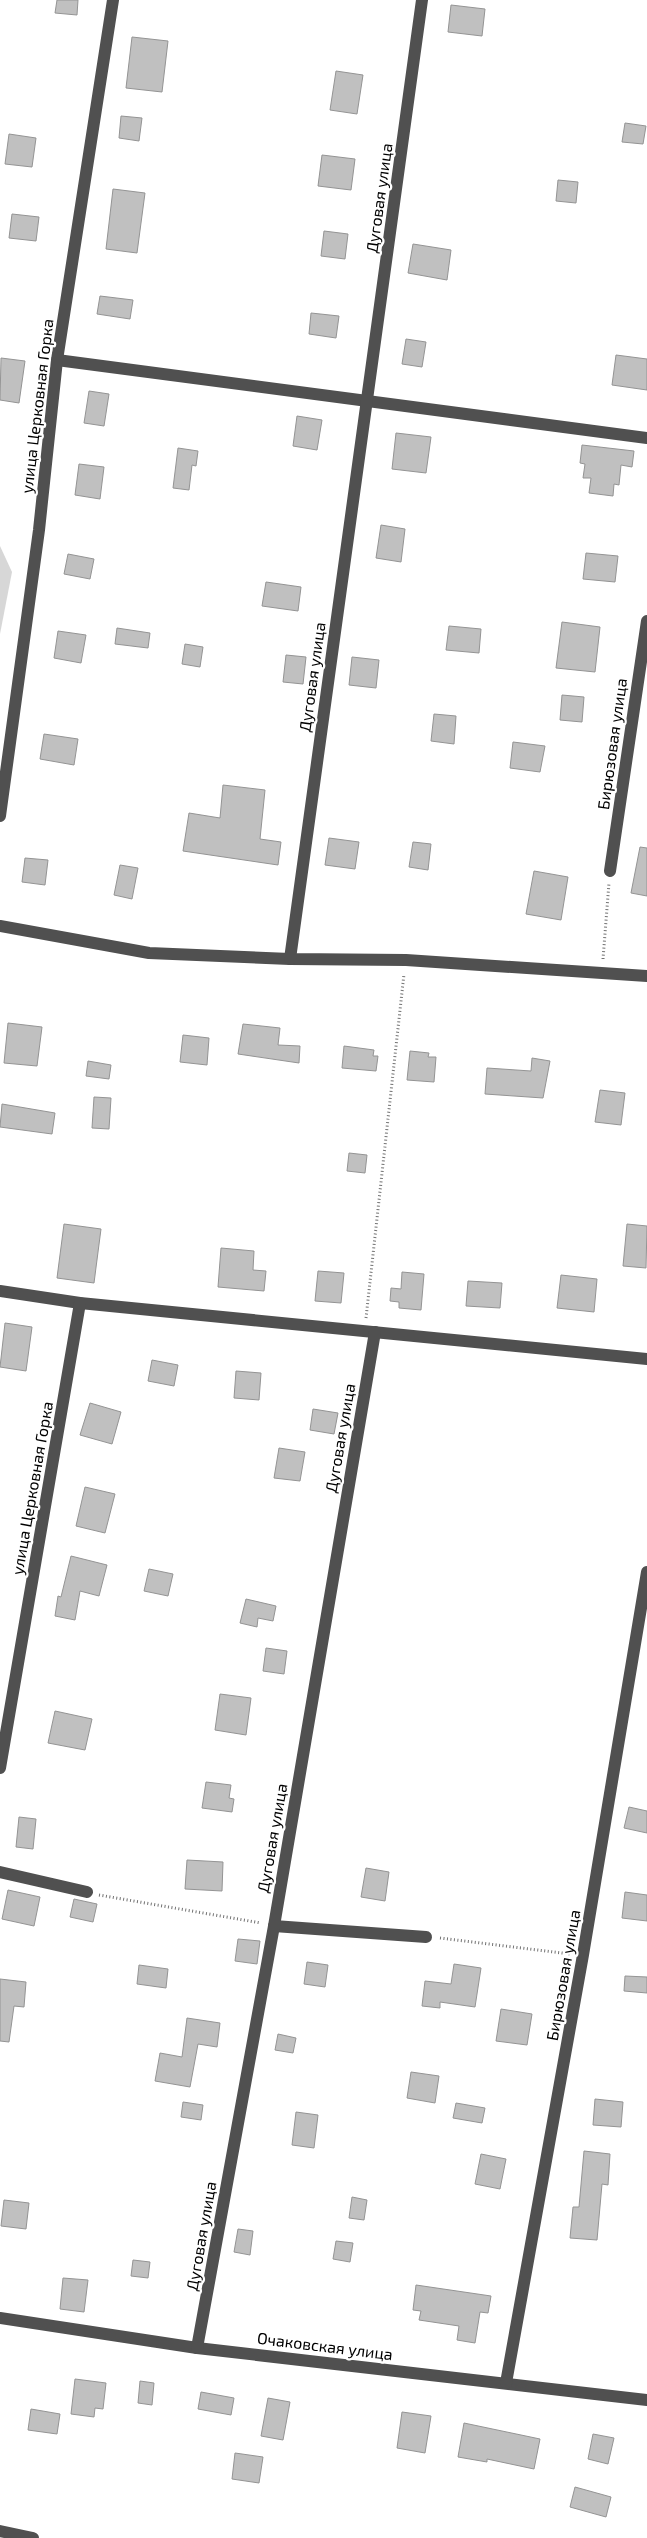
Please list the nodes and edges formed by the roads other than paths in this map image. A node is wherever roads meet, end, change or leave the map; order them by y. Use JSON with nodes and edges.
{"nodes":[{"id":1,"x":113,"y":0,"type":"edge"},
{"id":2,"x":422,"y":0,"type":"edge"},
{"id":3,"x":57,"y":360,"type":"junction"},
{"id":4,"x":367,"y":400,"type":"junction"},
{"id":5,"x":647,"y":438,"type":"edge"},
{"id":6,"x":647,"y":621,"type":"edge"},
{"id":7,"x":0,"y":816,"type":"edge"},
{"id":8,"x":610,"y":871,"type":"road end"},
{"id":9,"x":0,"y":926,"type":"edge"},
{"id":10,"x":290,"y":959,"type":"junction"},
{"id":11,"x":647,"y":976,"type":"edge"},
{"id":12,"x":0,"y":1291,"type":"edge"},
{"id":13,"x":80,"y":1303,"type":"junction"},
{"id":14,"x":370,"y":1332,"type":"junction"},
{"id":15,"x":647,"y":1359,"type":"edge"},
{"id":16,"x":647,"y":1572,"type":"edge"},
{"id":17,"x":0,"y":1768,"type":"edge"},
{"id":18,"x":0,"y":1872,"type":"edge"},
{"id":19,"x":87,"y":1892,"type":"road end"},
{"id":20,"x":274,"y":1926,"type":"junction"},
{"id":21,"x":426,"y":1937,"type":"road end"},
{"id":22,"x":0,"y":2318,"type":"edge"},
{"id":23,"x":197,"y":2348,"type":"junction"},
{"id":24,"x":506,"y":2383,"type":"junction"},
{"id":25,"x":647,"y":2400,"type":"edge"},
{"id":26,"x":0,"y":2531,"type":"edge"},
{"id":27,"x":33,"y":2538,"type":"edge"}],
"edges":[{"from":1,"to":3,"type":"street","name":"улица Церковная Горка"},
{"from":2,"to":4,"type":"street","name":"Дуговая улица"},
{"from":3,"to":4,"type":"street"},
{"from":3,"to":7,"type":"street","name":"улица Церковная Горка"},
{"from":4,"to":5,"type":"street"},
{"from":4,"to":10,"type":"street","name":"Дуговая улица"},
{"from":6,"to":8,"type":"street","name":"Бирюзовая улица"},
{"from":9,"to":10,"type":"street"},
{"from":10,"to":11,"type":"street"},
{"from":12,"to":13,"type":"street"},
{"from":13,"to":14,"type":"street"},
{"from":13,"to":17,"type":"street","name":"улица Церковная Горка"},
{"from":14,"to":15,"type":"street"},
{"from":14,"to":20,"type":"street","name":"Дуговая улица"},
{"from":16,"to":24,"type":"street","name":"Бирюзовая улица"},
{"from":18,"to":19,"type":"street"},
{"from":20,"to":21,"type":"street"},
{"from":20,"to":23,"type":"street","name":"Дуговая улица"},
{"from":22,"to":23,"type":"street","name":"Очаковская улица"},
{"from":23,"to":24,"type":"street","name":"Очаковская улица"},
{"from":24,"to":25,"type":"street","name":"Очаковская улица"},
{"from":26,"to":27,"type":"street"}]}
